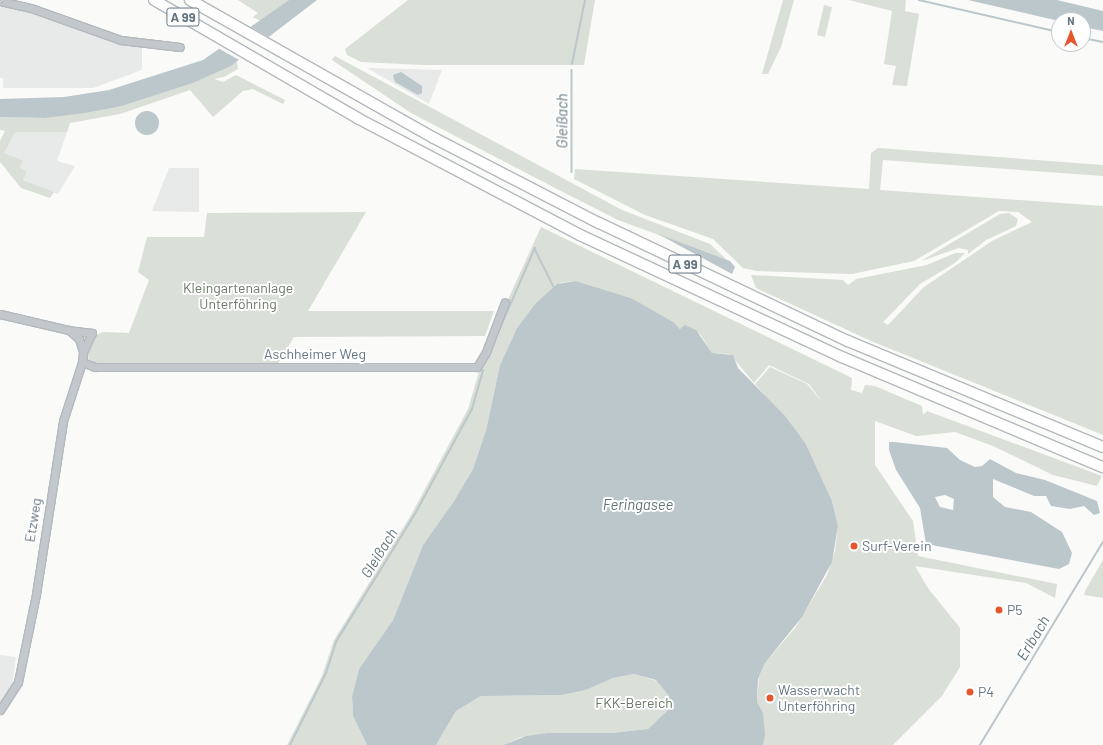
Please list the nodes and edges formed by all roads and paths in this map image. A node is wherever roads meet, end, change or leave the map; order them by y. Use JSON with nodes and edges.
{"nodes":[{"id":1,"x":154,"y":0,"type":"edge"},
{"id":2,"x":190,"y":0,"type":"edge"},
{"id":3,"x":0,"y":1,"type":"edge"},
{"id":4,"x":180,"y":47,"type":"dead end"},
{"id":5,"x":505,"y":302,"type":"dead end"},
{"id":6,"x":0,"y":314,"type":"edge"},
{"id":7,"x":69,"y":330,"type":"junction"},
{"id":8,"x":83,"y":352,"type":"junction"},
{"id":9,"x":82,"y":362,"type":"junction"},
{"id":10,"x":1103,"y":447,"type":"edge"},
{"id":11,"x":1103,"y":467,"type":"edge"},
{"id":12,"x":0,"y":710,"type":"edge"}],
"edges":[{"from":1,"to":11,"type":"highway","number":"A 99"},
{"from":2,"to":10,"type":"highway","number":"A 99"},
{"from":3,"to":4,"type":"street"},
{"from":5,"to":9,"type":"street","name":"Aschheimer Weg"},
{"from":6,"to":7,"type":"street"},
{"from":7,"to":8,"type":"street"},
{"from":7,"to":8,"type":"street","name":"Etzweg"},
{"from":8,"to":9,"type":"street","name":"Etzweg"},
{"from":9,"to":12,"type":"street","name":"Etzweg"}]}
